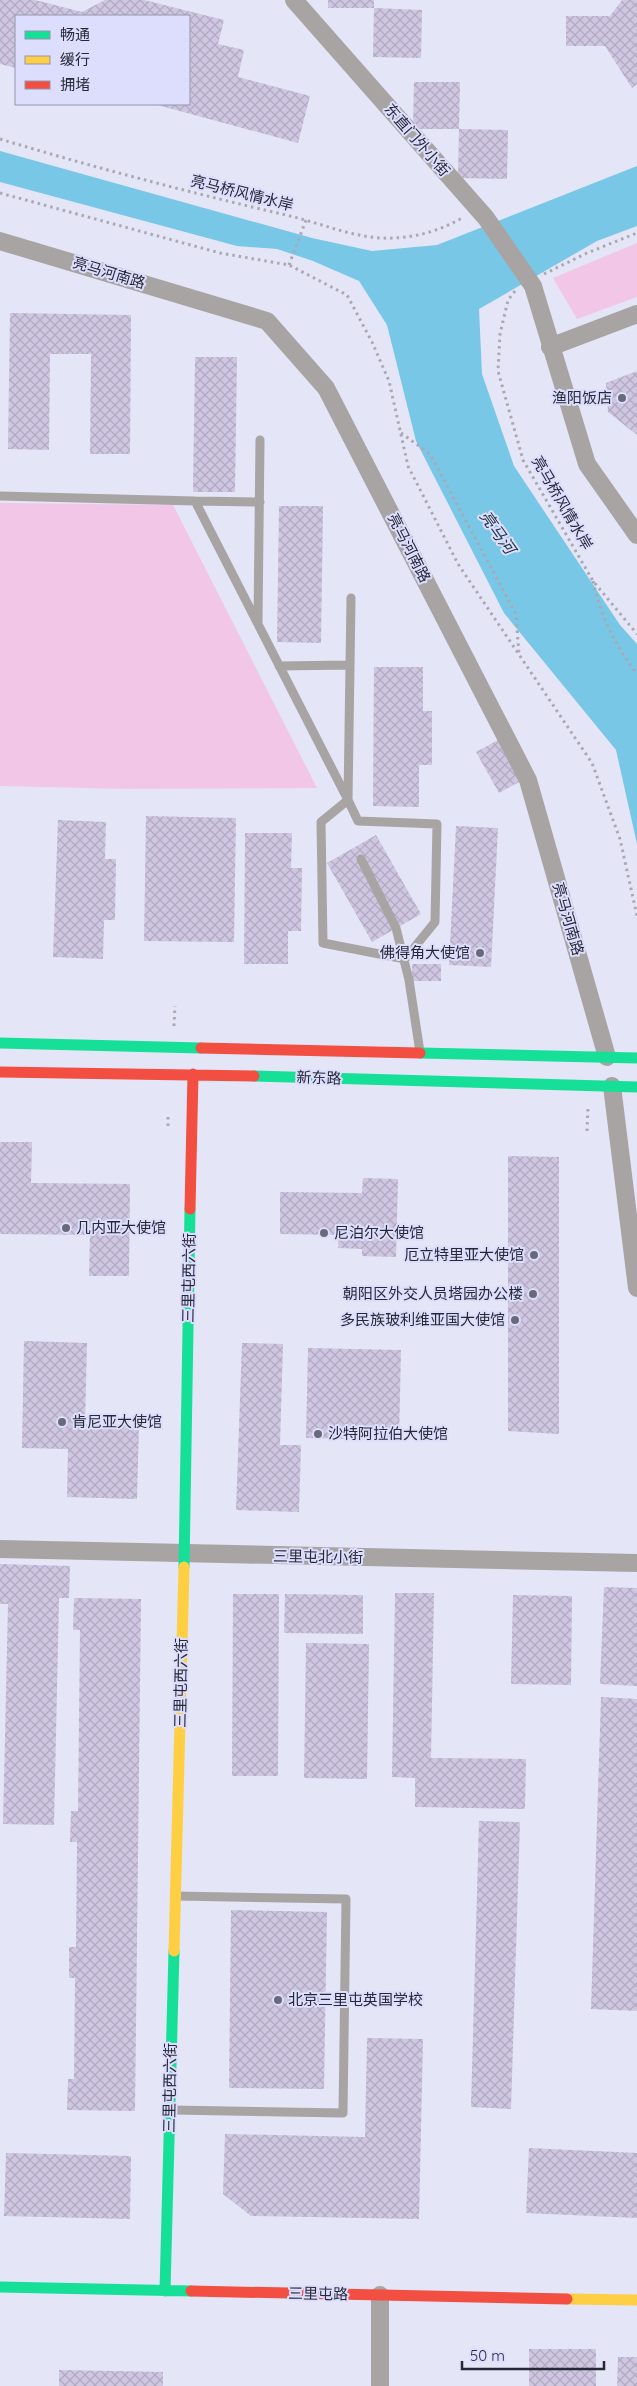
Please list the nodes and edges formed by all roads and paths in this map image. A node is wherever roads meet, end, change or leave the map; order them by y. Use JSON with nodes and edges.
{"nodes":[{"id":1,"x":294,"y":0,"type":"edge"},
{"id":2,"x":0,"y":139,"type":"edge"},
{"id":3,"x":481,"y":213,"type":"junction"},
{"id":4,"x":306,"y":220,"type":"junction"},
{"id":5,"x":637,"y":232,"type":"edge"},
{"id":6,"x":0,"y":241,"type":"edge"},
{"id":7,"x":289,"y":265,"type":"dead end"},
{"id":8,"x":538,"y":280,"type":"junction"},
{"id":9,"x":515,"y":290,"type":"dead end"},
{"id":10,"x":637,"y":314,"type":"edge"},
{"id":11,"x":550,"y":347,"type":"junction"},
{"id":12,"x":401,"y":433,"type":"dead end"},
{"id":13,"x":260,"y":440,"type":"dead end"},
{"id":14,"x":0,"y":496,"type":"edge"},
{"id":15,"x":196,"y":501,"type":"junction"},
{"id":16,"x":260,"y":502,"type":"junction"},
{"id":17,"x":637,"y":535,"type":"edge"},
{"id":18,"x":593,"y":580,"type":"junction"},
{"id":19,"x":351,"y":598,"type":"dead end"},
{"id":20,"x":258,"y":624,"type":"junction"},
{"id":21,"x":637,"y":634,"type":"edge"},
{"id":22,"x":520,"y":657,"type":"dead end"},
{"id":23,"x":349,"y":665,"type":"junction"},
{"id":24,"x":279,"y":666,"type":"junction"},
{"id":25,"x":637,"y":674,"type":"edge"},
{"id":26,"x":348,"y":800,"type":"junction"},
{"id":27,"x":361,"y":859,"type":"dead end"},
{"id":28,"x":405,"y":959,"type":"junction"},
{"id":29,"x":0,"y":1043,"type":"edge"},
{"id":30,"x":420,"y":1053,"type":"junction"},
{"id":31,"x":607,"y":1057,"type":"junction"},
{"id":32,"x":637,"y":1058,"type":"edge"},
{"id":33,"x":0,"y":1072,"type":"edge"},
{"id":34,"x":193,"y":1074,"type":"junction"},
{"id":35,"x":612,"y":1086,"type":"junction"},
{"id":36,"x":637,"y":1087,"type":"edge"},
{"id":37,"x":637,"y":1288,"type":"edge"},
{"id":38,"x":0,"y":1549,"type":"edge"},
{"id":39,"x":184,"y":1554,"type":"junction"},
{"id":40,"x":637,"y":1563,"type":"edge"},
{"id":41,"x":175,"y":1896,"type":"junction"},
{"id":42,"x":170,"y":2110,"type":"junction"},
{"id":43,"x":0,"y":2287,"type":"edge"},
{"id":44,"x":165,"y":2291,"type":"junction"},
{"id":45,"x":380,"y":2295,"type":"junction"},
{"id":46,"x":637,"y":2300,"type":"edge"},
{"id":47,"x":380,"y":2386,"type":"edge"}],
"edges":[{"from":1,"to":3,"type":"street","name":"东直门外小街"},
{"from":2,"to":4,"type":"path","name":"亮马桥风情水岸"},
{"from":3,"to":4,"type":"path","name":"亮马桥风情水岸"},
{"from":3,"to":8,"type":"street","name":"东直门外小街"},
{"from":4,"to":7,"type":"path"},
{"from":5,"to":8,"type":"path"},
{"from":6,"to":31,"type":"street","name":"亮马河南路"},
{"from":8,"to":11,"type":"street","name":"东直门外小街"},
{"from":9,"to":18,"type":"path","name":"亮马桥风情水岸"},
{"from":10,"to":11,"type":"street"},
{"from":11,"to":17,"type":"street"},
{"from":12,"to":22,"type":"path"},
{"from":13,"to":16,"type":"lane"},
{"from":14,"to":15,"type":"lane"},
{"from":15,"to":16,"type":"lane"},
{"from":15,"to":20,"type":"lane"},
{"from":16,"to":20,"type":"lane"},
{"from":18,"to":21,"type":"path","name":"亮马桥风情水岸"},
{"from":18,"to":25,"type":"path","name":"亮马桥风情水岸"},
{"from":19,"to":23,"type":"lane"},
{"from":20,"to":24,"type":"lane"},
{"from":23,"to":24,"type":"lane"},
{"from":23,"to":26,"type":"lane"},
{"from":24,"to":26,"type":"lane"},
{"from":26,"to":28,"type":"lane"},
{"from":26,"to":28,"type":"lane"},
{"from":27,"to":28,"type":"lane"},
{"from":28,"to":30,"type":"lane"},
{"from":29,"to":30,"type":"street","name":"新东路"},
{"from":30,"to":31,"type":"street","name":"新东路"},
{"from":31,"to":32,"type":"street","name":"新东路"},
{"from":33,"to":34,"type":"street","name":"新东路"},
{"from":34,"to":35,"type":"street","name":"新东路"},
{"from":34,"to":39,"type":"street","name":"三里屯西六街"},
{"from":35,"to":36,"type":"street","name":"新东路"},
{"from":35,"to":37,"type":"street"},
{"from":38,"to":39,"type":"street","name":"三里屯北小街"},
{"from":39,"to":40,"type":"street","name":"三里屯北小街"},
{"from":39,"to":41,"type":"street","name":"三里屯西六街"},
{"from":41,"to":42,"type":"street","name":"三里屯西六街"},
{"from":41,"to":42,"type":"lane"},
{"from":42,"to":44,"type":"street","name":"三里屯西六街"},
{"from":43,"to":44,"type":"street","name":"三里屯路"},
{"from":44,"to":45,"type":"street","name":"三里屯路"},
{"from":45,"to":46,"type":"street","name":"三里屯路"},
{"from":45,"to":47,"type":"street"}]}
